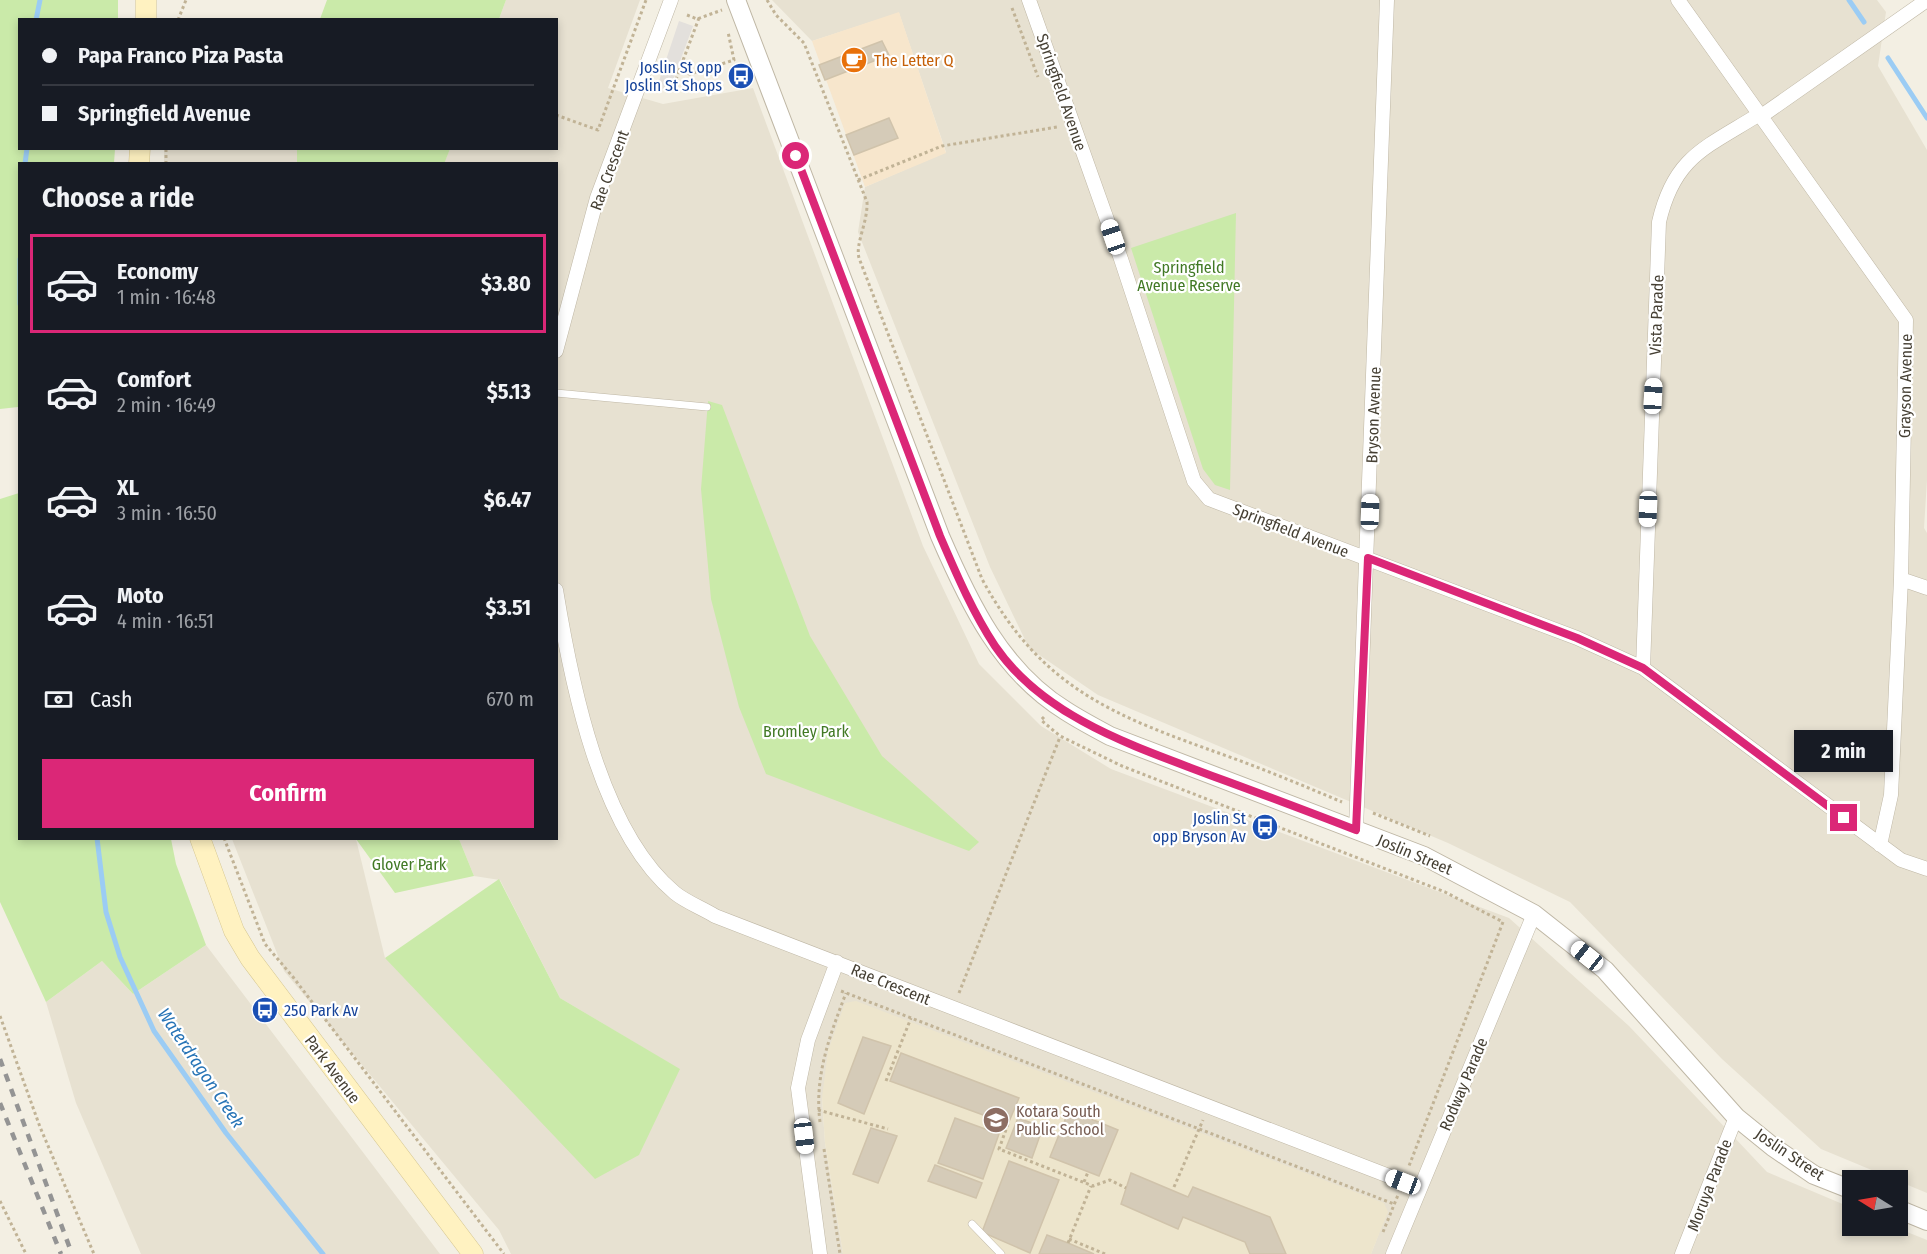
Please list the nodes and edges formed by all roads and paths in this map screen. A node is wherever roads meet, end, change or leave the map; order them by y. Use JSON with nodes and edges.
{"nodes":[{"id":1,"x":146,"y":0,"type":"edge"},
{"id":2,"x":186,"y":0,"type":"edge"},
{"id":3,"x":646,"y":0,"type":"edge"},
{"id":4,"x":671,"y":0,"type":"edge"},
{"id":5,"x":767,"y":0,"type":"edge"},
{"id":6,"x":1029,"y":0,"type":"edge"},
{"id":7,"x":1387,"y":0,"type":"edge"},
{"id":8,"x":1678,"y":0,"type":"edge"},
{"id":9,"x":1927,"y":0,"type":"edge"},
{"id":10,"x":727,"y":7,"type":"edge"},
{"id":11,"x":1012,"y":8,"type":"dead end"},
{"id":12,"x":687,"y":15,"type":"dead end"},
{"id":13,"x":146,"y":18,"type":"edge"},
{"id":14,"x":179,"y":18,"type":"edge"},
{"id":15,"x":699,"y":18,"type":"junction"},
{"id":16,"x":724,"y":20,"type":"dead end"},
{"id":17,"x":728,"y":30,"type":"dead end"},
{"id":18,"x":679,"y":71,"type":"junction"},
{"id":19,"x":1041,"y":84,"type":"dead end"},
{"id":20,"x":672,"y":91,"type":"dead end"},
{"id":21,"x":558,"y":116,"type":"edge"},
{"id":22,"x":1053,"y":116,"type":"dead end"},
{"id":23,"x":1759,"y":116,"type":"junction"},
{"id":24,"x":858,"y":180,"type":"junction"},
{"id":25,"x":558,"y":342,"type":"edge"},
{"id":26,"x":558,"y":393,"type":"edge"},
{"id":27,"x":707,"y":407,"type":"dead end"},
{"id":28,"x":1368,"y":558,"type":"junction"},
{"id":29,"x":1901,"y":579,"type":"junction"},
{"id":30,"x":1927,"y":588,"type":"edge"},
{"id":31,"x":558,"y":602,"type":"edge"},
{"id":32,"x":1643,"y":668,"type":"junction"},
{"id":33,"x":1047,"y":712,"type":"dead end"},
{"id":34,"x":1060,"y":736,"type":"junction"},
{"id":35,"x":1346,"y":803,"type":"dead end"},
{"id":36,"x":1373,"y":813,"type":"dead end"},
{"id":37,"x":1356,"y":830,"type":"junction"},
{"id":38,"x":1430,"y":836,"type":"dead end"},
{"id":39,"x":201,"y":840,"type":"edge"},
{"id":40,"x":225,"y":840,"type":"edge"},
{"id":41,"x":1880,"y":844,"type":"junction"},
{"id":42,"x":1927,"y":869,"type":"edge"},
{"id":43,"x":1534,"y":914,"type":"junction"},
{"id":44,"x":837,"y":962,"type":"junction"},
{"id":45,"x":838,"y":990,"type":"dead end"},
{"id":46,"x":846,"y":993,"type":"junction"},
{"id":47,"x":953,"y":1009,"type":"junction"},
{"id":48,"x":0,"y":1016,"type":"edge"},
{"id":49,"x":911,"y":1018,"type":"junction"},
{"id":50,"x":886,"y":1081,"type":"dead end"},
{"id":51,"x":818,"y":1110,"type":"junction"},
{"id":52,"x":1736,"y":1117,"type":"junction"},
{"id":53,"x":1204,"y":1118,"type":"dead end"},
{"id":54,"x":1008,"y":1124,"type":"dead end"},
{"id":55,"x":1199,"y":1128,"type":"junction"},
{"id":56,"x":888,"y":1129,"type":"dead end"},
{"id":57,"x":821,"y":1130,"type":"dead end"},
{"id":58,"x":822,"y":1141,"type":"dead end"},
{"id":59,"x":1408,"y":1168,"type":"dead end"},
{"id":60,"x":1088,"y":1172,"type":"dead end"},
{"id":61,"x":1084,"y":1182,"type":"junction"},
{"id":62,"x":1091,"y":1186,"type":"junction"},
{"id":63,"x":1842,"y":1186,"type":"edge"},
{"id":64,"x":1174,"y":1187,"type":"dead end"},
{"id":65,"x":1126,"y":1188,"type":"dead end"},
{"id":66,"x":1420,"y":1188,"type":"junction"},
{"id":67,"x":1398,"y":1195,"type":"dead end"},
{"id":68,"x":0,"y":1201,"type":"edge"},
{"id":69,"x":1394,"y":1204,"type":"junction"},
{"id":70,"x":1908,"y":1213,"type":"edge"},
{"id":71,"x":1927,"y":1221,"type":"edge"},
{"id":72,"x":972,"y":1224,"type":"dead end"},
{"id":73,"x":1383,"y":1234,"type":"dead end"},
{"id":74,"x":1070,"y":1239,"type":"junction"},
{"id":75,"x":1068,"y":1243,"type":"dead end"},
{"id":76,"x":26,"y":1254,"type":"edge"},
{"id":77,"x":94,"y":1254,"type":"edge"},
{"id":78,"x":473,"y":1254,"type":"edge"},
{"id":79,"x":504,"y":1254,"type":"edge"},
{"id":80,"x":819,"y":1254,"type":"edge"},
{"id":81,"x":840,"y":1254,"type":"edge"},
{"id":82,"x":1001,"y":1254,"type":"edge"},
{"id":83,"x":1106,"y":1254,"type":"edge"},
{"id":84,"x":1393,"y":1254,"type":"edge"},
{"id":85,"x":1682,"y":1254,"type":"edge"}],
"edges":[{"from":1,"to":13,"type":"main road"},
{"from":2,"to":14,"type":"path"},
{"from":3,"to":21,"type":"path"},
{"from":4,"to":25,"type":"street","name":"Rae Crescent"},
{"from":5,"to":24,"type":"path"},
{"from":6,"to":28,"type":"street","name":"Springfield Avenue"},
{"from":7,"to":28,"type":"street","name":"Bryson Avenue"},
{"from":8,"to":23,"type":"street","name":"Grayson Avenue"},
{"from":9,"to":23,"type":"street","name":"Vista Parade"},
{"from":10,"to":15,"type":"path"},
{"from":10,"to":16,"type":"path"},
{"from":10,"to":37,"type":"street","name":"Joslin Street"},
{"from":11,"to":19,"type":"path"},
{"from":12,"to":15,"type":"path"},
{"from":15,"to":18,"type":"path"},
{"from":17,"to":18,"type":"path"},
{"from":18,"to":20,"type":"path"},
{"from":22,"to":24,"type":"path"},
{"from":23,"to":29,"type":"street","name":"Grayson Avenue"},
{"from":23,"to":32,"type":"street","name":"Vista Parade"},
{"from":24,"to":35,"type":"path"},
{"from":26,"to":27,"type":"lane"},
{"from":28,"to":32,"type":"street","name":"Springfield Avenue"},
{"from":28,"to":37,"type":"street","name":"Bryson Avenue"},
{"from":29,"to":30,"type":"street"},
{"from":29,"to":41,"type":"street","name":"Grayson Avenue"},
{"from":31,"to":44,"type":"street","name":"Rae Crescent"},
{"from":32,"to":41,"type":"street","name":"Springfield Avenue"},
{"from":33,"to":34,"type":"path"},
{"from":34,"to":47,"type":"path"},
{"from":34,"to":59,"type":"path"},
{"from":36,"to":38,"type":"path"},
{"from":37,"to":43,"type":"street","name":"Joslin Street"},
{"from":39,"to":78,"type":"main road","name":"Park Avenue"},
{"from":40,"to":79,"type":"path"},
{"from":41,"to":42,"type":"street","name":"Springfield Avenue"},
{"from":43,"to":52,"type":"street","name":"Joslin Street"},
{"from":43,"to":66,"type":"street","name":"Rodway Parade"},
{"from":44,"to":47,"type":"street","name":"Rae Crescent"},
{"from":44,"to":80,"type":"street"},
{"from":45,"to":46,"type":"path"},
{"from":46,"to":49,"type":"path"},
{"from":46,"to":51,"type":"path"},
{"from":47,"to":66,"type":"street","name":"Rae Crescent"},
{"from":48,"to":77,"type":"path"},
{"from":49,"to":50,"type":"path"},
{"from":49,"to":55,"type":"path"},
{"from":51,"to":56,"type":"path"},
{"from":51,"to":57,"type":"path"},
{"from":52,"to":63,"type":"street","name":"Joslin Street"},
{"from":52,"to":85,"type":"street","name":"Moruya Parade"},
{"from":53,"to":55,"type":"path"},
{"from":54,"to":61,"type":"path"},
{"from":55,"to":64,"type":"path"},
{"from":55,"to":69,"type":"path"},
{"from":58,"to":81,"type":"path"},
{"from":60,"to":61,"type":"path"},
{"from":61,"to":62,"type":"path"},
{"from":62,"to":65,"type":"path"},
{"from":62,"to":74,"type":"path"},
{"from":66,"to":84,"type":"street","name":"Rodway Parade"},
{"from":67,"to":69,"type":"path"},
{"from":68,"to":76,"type":"path"},
{"from":69,"to":73,"type":"path"},
{"from":70,"to":71,"type":"street"},
{"from":72,"to":82,"type":"lane"},
{"from":74,"to":75,"type":"path"},
{"from":74,"to":83,"type":"path"}]}
